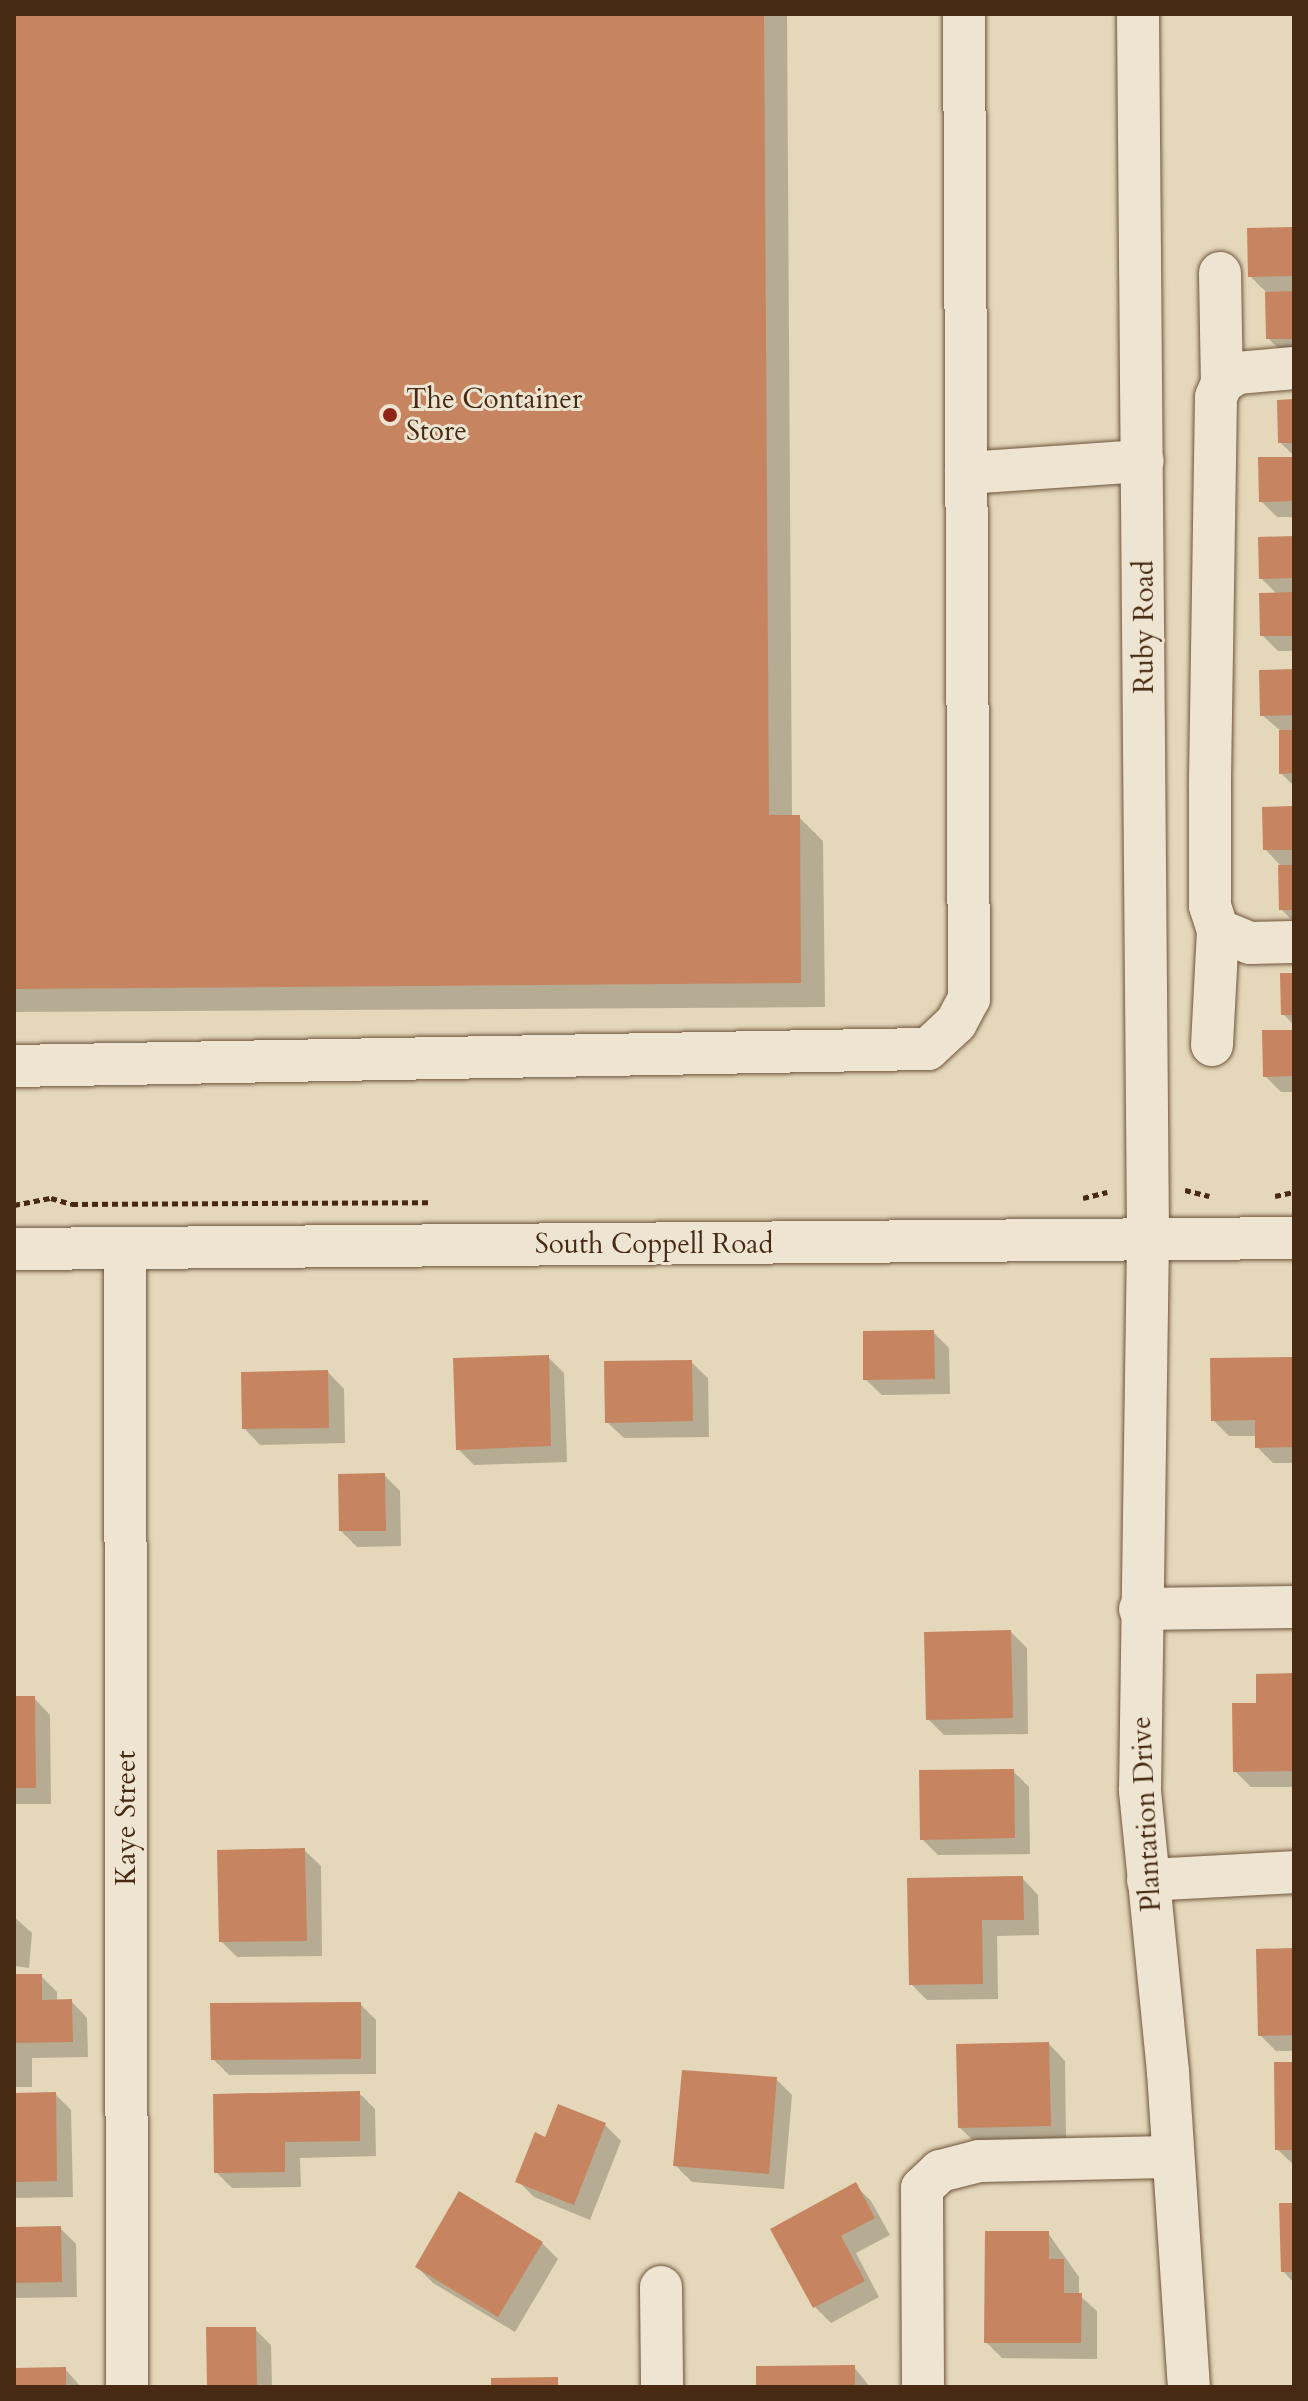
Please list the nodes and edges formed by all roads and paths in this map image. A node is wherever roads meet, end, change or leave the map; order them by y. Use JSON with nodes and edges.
{"nodes":[{"id":1,"x":964,"y":14,"type":"edge"},
{"id":2,"x":1138,"y":14,"type":"edge"},
{"id":3,"x":1220,"y":273,"type":"dead end"},
{"id":4,"x":1294,"y":368,"type":"edge"},
{"id":5,"x":1222,"y":383,"type":"junction"},
{"id":6,"x":1143,"y":461,"type":"junction"},
{"id":7,"x":966,"y":473,"type":"junction"},
{"id":8,"x":1218,"y":930,"type":"junction"},
{"id":9,"x":1294,"y":942,"type":"edge"},
{"id":10,"x":1212,"y":1045,"type":"dead end"},
{"id":11,"x":14,"y":1066,"type":"edge"},
{"id":12,"x":1147,"y":1191,"type":"junction"},
{"id":13,"x":1294,"y":1192,"type":"edge"},
{"id":14,"x":1221,"y":1196,"type":"dead end"},
{"id":15,"x":1260,"y":1196,"type":"dead end"},
{"id":16,"x":1065,"y":1199,"type":"dead end"},
{"id":17,"x":435,"y":1202,"type":"dead end"},
{"id":18,"x":14,"y":1205,"type":"edge"},
{"id":19,"x":1294,"y":1238,"type":"edge"},
{"id":20,"x":1148,"y":1240,"type":"junction"},
{"id":21,"x":125,"y":1248,"type":"junction"},
{"id":22,"x":14,"y":1249,"type":"edge"},
{"id":23,"x":1294,"y":1607,"type":"edge"},
{"id":24,"x":1140,"y":1609,"type":"junction"},
{"id":25,"x":1294,"y":1872,"type":"edge"},
{"id":26,"x":1148,"y":1880,"type":"junction"},
{"id":27,"x":1170,"y":2157,"type":"junction"},
{"id":28,"x":661,"y":2287,"type":"dead end"},
{"id":29,"x":127,"y":2387,"type":"edge"},
{"id":30,"x":662,"y":2387,"type":"edge"},
{"id":31,"x":923,"y":2387,"type":"edge"},
{"id":32,"x":1189,"y":2387,"type":"edge"}],
"edges":[{"from":1,"to":7,"type":"street"},
{"from":2,"to":6,"type":"street","name":"Ruby Road"},
{"from":3,"to":5,"type":"street"},
{"from":4,"to":5,"type":"street"},
{"from":5,"to":8,"type":"street"},
{"from":6,"to":7,"type":"street"},
{"from":6,"to":12,"type":"street","name":"Ruby Road"},
{"from":7,"to":11,"type":"street"},
{"from":8,"to":9,"type":"street"},
{"from":8,"to":10,"type":"street"},
{"from":12,"to":14,"type":"path"},
{"from":12,"to":16,"type":"path"},
{"from":12,"to":20,"type":"street","name":"Ruby Road"},
{"from":13,"to":15,"type":"path"},
{"from":17,"to":18,"type":"path"},
{"from":19,"to":20,"type":"street","name":"South Coppell Road"},
{"from":20,"to":21,"type":"street","name":"South Coppell Road"},
{"from":20,"to":24,"type":"street","name":"Plantation Drive"},
{"from":21,"to":22,"type":"street","name":"South Coppell Road"},
{"from":21,"to":29,"type":"street","name":"Kaye Street"},
{"from":23,"to":24,"type":"street"},
{"from":24,"to":26,"type":"street","name":"Plantation Drive"},
{"from":25,"to":26,"type":"street"},
{"from":26,"to":27,"type":"street","name":"Plantation Drive"},
{"from":27,"to":31,"type":"street"},
{"from":27,"to":32,"type":"street","name":"Plantation Drive"},
{"from":28,"to":30,"type":"street"}]}
